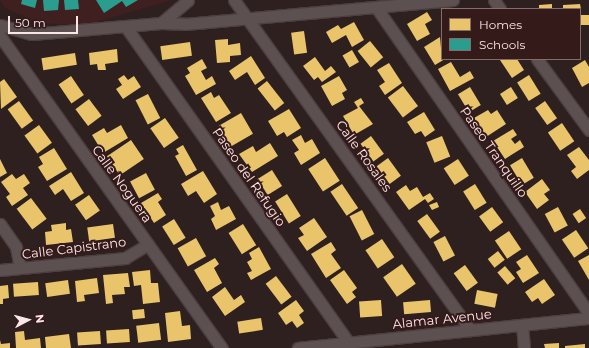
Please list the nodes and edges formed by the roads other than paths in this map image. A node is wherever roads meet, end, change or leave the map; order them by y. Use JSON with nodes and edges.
{"nodes":[{"id":1,"x":188,"y":0,"type":"edge"},
{"id":2,"x":234,"y":0,"type":"edge"},
{"id":3,"x":453,"y":0,"type":"edge"},
{"id":4,"x":376,"y":7,"type":"junction"},
{"id":5,"x":247,"y":17,"type":"junction"},
{"id":6,"x":161,"y":23,"type":"junction"},
{"id":7,"x":0,"y":25,"type":"edge"},
{"id":8,"x":126,"y":27,"type":"junction"},
{"id":9,"x":0,"y":36,"type":"edge"},
{"id":10,"x":538,"y":60,"type":"edge"},
{"id":11,"x":589,"y":130,"type":"edge"},
{"id":12,"x":0,"y":224,"type":"edge"},
{"id":13,"x":148,"y":244,"type":"junction"},
{"id":14,"x":20,"y":268,"type":"junction"},
{"id":15,"x":0,"y":270,"type":"edge"},
{"id":16,"x":589,"y":313,"type":"edge"},
{"id":17,"x":589,"y":318,"type":"edge"},
{"id":18,"x":522,"y":325,"type":"junction"},
{"id":19,"x":470,"y":330,"type":"junction"},
{"id":20,"x":349,"y":343,"type":"junction"},
{"id":21,"x":373,"y":345,"type":"edge"},
{"id":22,"x":222,"y":348,"type":"edge"},
{"id":23,"x":298,"y":348,"type":"edge"},
{"id":24,"x":524,"y":348,"type":"edge"}],
"edges":[{"from":1,"to":6,"type":"street"},
{"from":2,"to":5,"type":"street","name":"Calle Rosales"},
{"from":3,"to":4,"type":"street"},
{"from":4,"to":5,"type":"street"},
{"from":4,"to":16,"type":"street","name":"Paseo Tranquillo"},
{"from":5,"to":6,"type":"street"},
{"from":5,"to":19,"type":"street","name":"Calle Rosales"},
{"from":6,"to":8,"type":"street"},
{"from":7,"to":8,"type":"street"},
{"from":8,"to":20,"type":"street","name":"Paseo del Refugio"},
{"from":9,"to":13,"type":"street","name":"Calle Noguera"},
{"from":10,"to":11,"type":"street"},
{"from":12,"to":14,"type":"street"},
{"from":13,"to":14,"type":"street","name":"Calle Capistrano"},
{"from":13,"to":22,"type":"street","name":"Calle Noguera"},
{"from":14,"to":15,"type":"street","name":"Calle Capistrano"},
{"from":17,"to":18,"type":"street","name":"Alamar Avenue"},
{"from":18,"to":19,"type":"street","name":"Alamar Avenue"},
{"from":18,"to":24,"type":"street"},
{"from":19,"to":21,"type":"street","name":"Alamar Avenue"},
{"from":20,"to":21,"type":"street","name":"Alamar Avenue"},
{"from":20,"to":23,"type":"street","name":"Alamar Avenue"}]}
